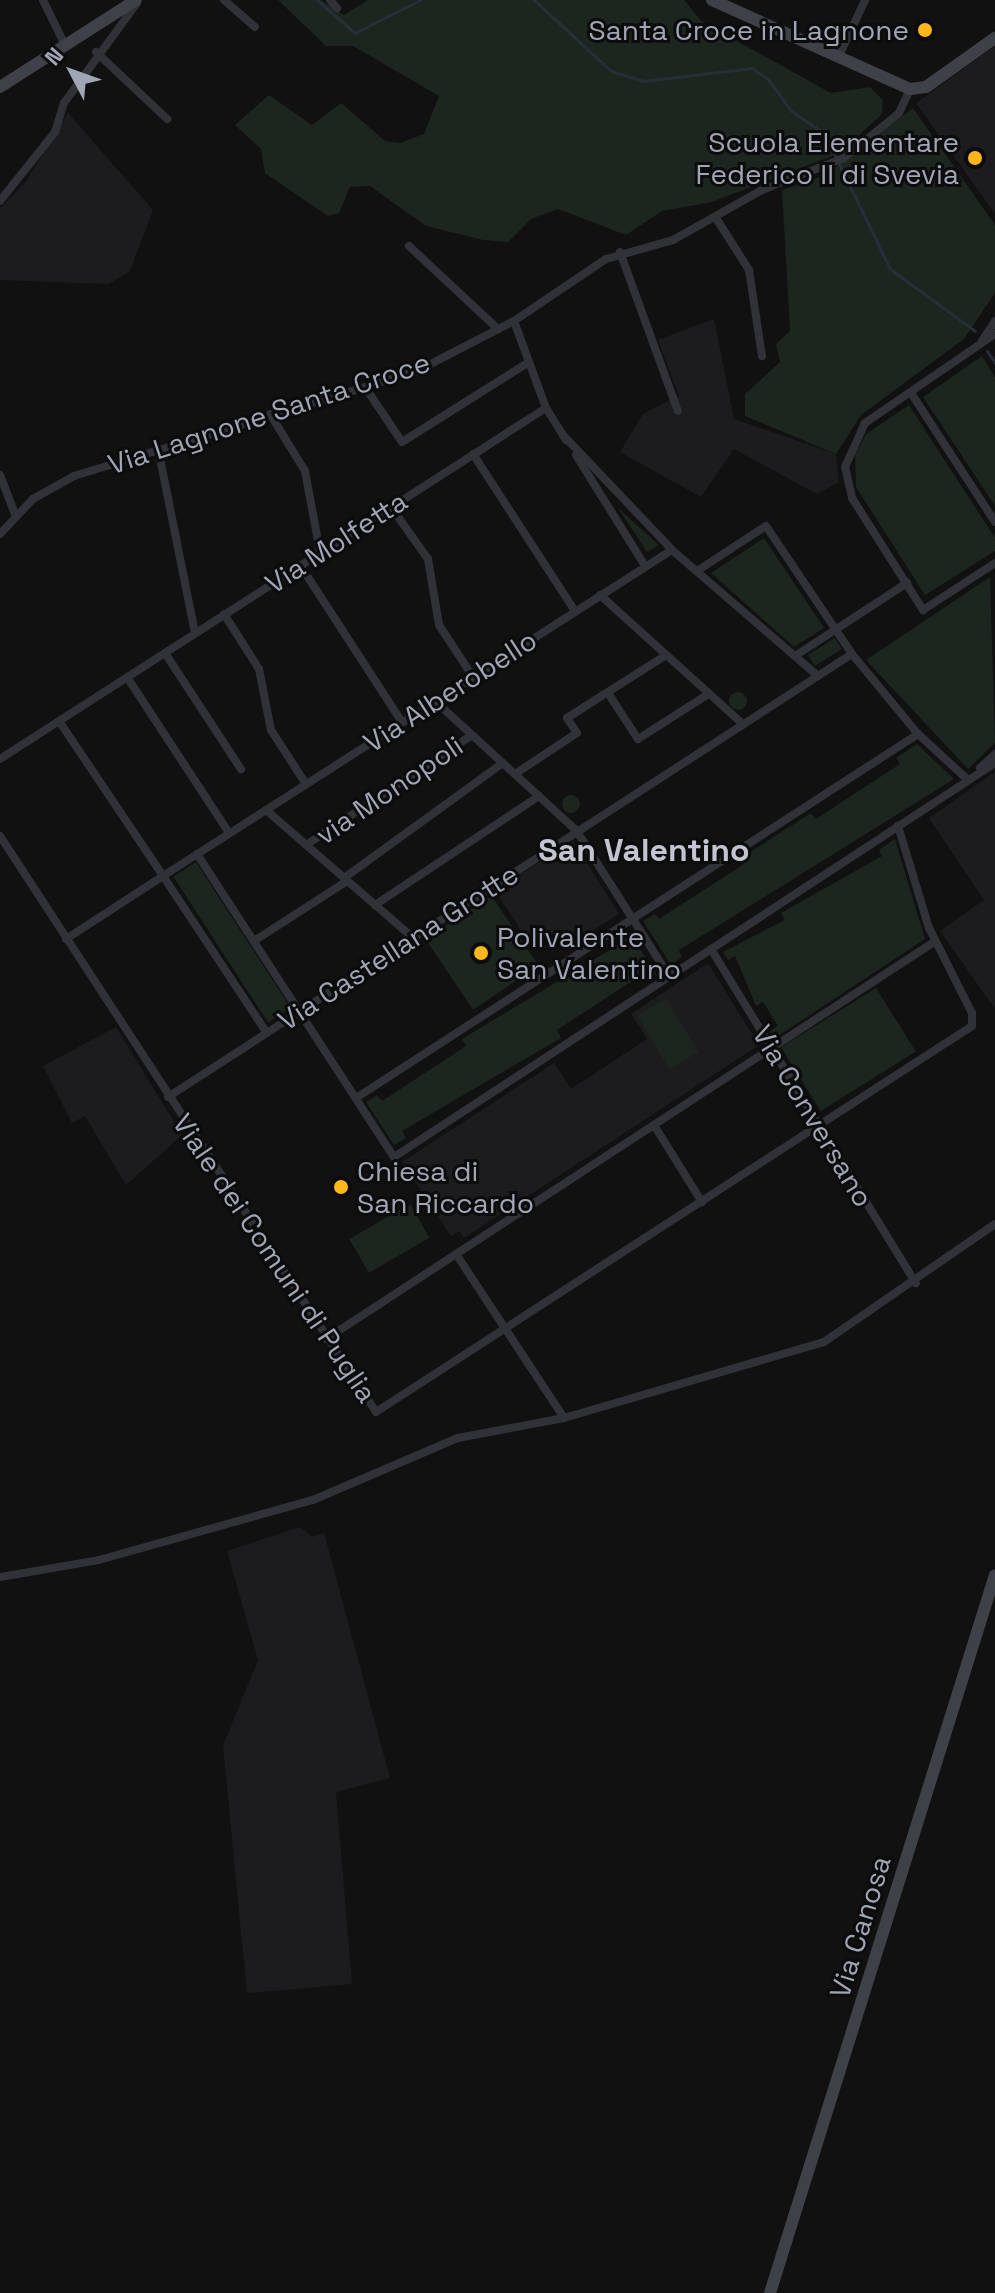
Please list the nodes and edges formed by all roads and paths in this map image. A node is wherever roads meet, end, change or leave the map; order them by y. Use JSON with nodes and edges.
{"nodes":[{"id":1,"x":43,"y":0,"type":"edge"},
{"id":2,"x":138,"y":0,"type":"edge"},
{"id":3,"x":224,"y":0,"type":"edge"},
{"id":4,"x":330,"y":0,"type":"edge"},
{"id":5,"x":712,"y":0,"type":"edge"},
{"id":6,"x":865,"y":0,"type":"edge"},
{"id":7,"x":337,"y":8,"type":"dead end"},
{"id":8,"x":255,"y":27,"type":"dead end"},
{"id":9,"x":995,"y":38,"type":"edge"},
{"id":10,"x":64,"y":43,"type":"junction"},
{"id":11,"x":96,"y":52,"type":"junction"},
{"id":12,"x":838,"y":59,"type":"junction"},
{"id":13,"x":0,"y":87,"type":"edge"},
{"id":14,"x":910,"y":89,"type":"junction"},
{"id":15,"x":167,"y":119,"type":"dead end"},
{"id":16,"x":0,"y":201,"type":"edge"},
{"id":17,"x":716,"y":218,"type":"junction"},
{"id":18,"x":409,"y":246,"type":"dead end"},
{"id":19,"x":620,"y":252,"type":"junction"},
{"id":20,"x":514,"y":321,"type":"junction"},
{"id":21,"x":995,"y":321,"type":"edge"},
{"id":22,"x":498,"y":329,"type":"junction"},
{"id":23,"x":995,"y":334,"type":"edge"},
{"id":24,"x":979,"y":345,"type":"junction"},
{"id":25,"x":762,"y":356,"type":"dead end"},
{"id":26,"x":529,"y":362,"type":"junction"},
{"id":27,"x":365,"y":387,"type":"junction"},
{"id":28,"x":911,"y":393,"type":"junction"},
{"id":29,"x":546,"y":408,"type":"junction"},
{"id":30,"x":678,"y":411,"type":"dead end"},
{"id":31,"x":270,"y":414,"type":"junction"},
{"id":32,"x":563,"y":435,"type":"junction"},
{"id":33,"x":158,"y":448,"type":"junction"},
{"id":34,"x":473,"y":454,"type":"junction"},
{"id":35,"x":0,"y":475,"type":"edge"},
{"id":36,"x":391,"y":507,"type":"junction"},
{"id":37,"x":15,"y":514,"type":"junction"},
{"id":38,"x":995,"y":522,"type":"edge"},
{"id":39,"x":0,"y":534,"type":"edge"},
{"id":40,"x":672,"y":550,"type":"junction"},
{"id":41,"x":320,"y":552,"type":"junction"},
{"id":42,"x":300,"y":565,"type":"junction"},
{"id":43,"x":994,"y":565,"type":"edge"},
{"id":44,"x":645,"y":566,"type":"junction"},
{"id":45,"x":697,"y":571,"type":"junction"},
{"id":46,"x":907,"y":583,"type":"junction"},
{"id":47,"x":600,"y":595,"type":"junction"},
{"id":48,"x":575,"y":611,"type":"junction"},
{"id":49,"x":224,"y":614,"type":"junction"},
{"id":50,"x":835,"y":630,"type":"junction"},
{"id":51,"x":195,"y":633,"type":"junction"},
{"id":52,"x":165,"y":653,"type":"junction"},
{"id":53,"x":852,"y":654,"type":"junction"},
{"id":54,"x":795,"y":656,"type":"junction"},
{"id":55,"x":663,"y":657,"type":"junction"},
{"id":56,"x":818,"y":676,"type":"junction"},
{"id":57,"x":127,"y":677,"type":"junction"},
{"id":58,"x":473,"y":677,"type":"junction"},
{"id":59,"x":608,"y":693,"type":"junction"},
{"id":60,"x":707,"y":695,"type":"junction"},
{"id":61,"x":435,"y":701,"type":"junction"},
{"id":62,"x":59,"y":721,"type":"junction"},
{"id":63,"x":402,"y":722,"type":"junction"},
{"id":64,"x":743,"y":724,"type":"junction"},
{"id":65,"x":918,"y":734,"type":"junction"},
{"id":66,"x":472,"y":735,"type":"junction"},
{"id":67,"x":995,"y":754,"type":"edge"},
{"id":68,"x":0,"y":759,"type":"edge"},
{"id":69,"x":503,"y":763,"type":"junction"},
{"id":70,"x":995,"y":763,"type":"edge"},
{"id":71,"x":241,"y":769,"type":"dead end"},
{"id":72,"x":515,"y":774,"type":"junction"},
{"id":73,"x":968,"y":780,"type":"junction"},
{"id":74,"x":306,"y":784,"type":"junction"},
{"id":75,"x":539,"y":796,"type":"junction"},
{"id":76,"x":266,"y":810,"type":"junction"},
{"id":77,"x":898,"y":826,"type":"junction"},
{"id":78,"x":576,"y":830,"type":"junction"},
{"id":79,"x":229,"y":833,"type":"junction"},
{"id":80,"x":0,"y":836,"type":"edge"},
{"id":81,"x":306,"y":845,"type":"junction"},
{"id":82,"x":197,"y":854,"type":"junction"},
{"id":83,"x":163,"y":876,"type":"junction"},
{"id":84,"x":346,"y":880,"type":"junction"},
{"id":85,"x":375,"y":905,"type":"junction"},
{"id":86,"x":632,"y":919,"type":"junction"},
{"id":87,"x":412,"y":937,"type":"junction"},
{"id":88,"x":66,"y":939,"type":"junction"},
{"id":89,"x":254,"y":941,"type":"junction"},
{"id":90,"x":934,"y":942,"type":"junction"},
{"id":91,"x":711,"y":949,"type":"junction"},
{"id":92,"x":669,"y":976,"type":"junction"},
{"id":93,"x":300,"y":1011,"type":"junction"},
{"id":94,"x":267,"y":1033,"type":"junction"},
{"id":95,"x":771,"y":1048,"type":"junction"},
{"id":96,"x":168,"y":1097,"type":"junction"},
{"id":97,"x":356,"y":1098,"type":"junction"},
{"id":98,"x":654,"y":1125,"type":"junction"},
{"id":99,"x":819,"y":1126,"type":"junction"},
{"id":100,"x":702,"y":1202,"type":"junction"},
{"id":101,"x":995,"y":1224,"type":"edge"},
{"id":102,"x":456,"y":1254,"type":"junction"},
{"id":103,"x":916,"y":1283,"type":"junction"},
{"id":104,"x":508,"y":1328,"type":"junction"},
{"id":105,"x":326,"y":1339,"type":"junction"},
{"id":106,"x":564,"y":1418,"type":"junction"},
{"id":107,"x":995,"y":1575,"type":"edge"},
{"id":108,"x":0,"y":1577,"type":"edge"},
{"id":109,"x":770,"y":2293,"type":"edge"}],
"edges":[{"from":1,"to":10,"type":"street"},
{"from":2,"to":10,"type":"main road"},
{"from":2,"to":11,"type":"street"},
{"from":3,"to":8,"type":"street"},
{"from":4,"to":7,"type":"street"},
{"from":5,"to":12,"type":"main road"},
{"from":6,"to":12,"type":"street"},
{"from":9,"to":14,"type":"main road"},
{"from":10,"to":13,"type":"main road"},
{"from":11,"to":15,"type":"street"},
{"from":11,"to":16,"type":"street"},
{"from":12,"to":14,"type":"main road"},
{"from":14,"to":17,"type":"street","name":"Via Lagnone Santa Croce"},
{"from":17,"to":19,"type":"street","name":"Via Lagnone Santa Croce"},
{"from":17,"to":25,"type":"street"},
{"from":18,"to":22,"type":"street"},
{"from":19,"to":20,"type":"street","name":"Via Lagnone Santa Croce"},
{"from":19,"to":30,"type":"street"},
{"from":20,"to":22,"type":"street","name":"Via Lagnone Santa Croce"},
{"from":20,"to":26,"type":"street"},
{"from":21,"to":24,"type":"street"},
{"from":22,"to":27,"type":"street","name":"Via Lagnone Santa Croce"},
{"from":23,"to":24,"type":"street"},
{"from":24,"to":28,"type":"street"},
{"from":26,"to":27,"type":"street"},
{"from":26,"to":29,"type":"street"},
{"from":27,"to":31,"type":"street","name":"Via Lagnone Santa Croce"},
{"from":28,"to":38,"type":"street"},
{"from":28,"to":46,"type":"street"},
{"from":29,"to":32,"type":"street"},
{"from":29,"to":34,"type":"street","name":"Via Molfetta"},
{"from":31,"to":33,"type":"street","name":"Via Lagnone Santa Croce"},
{"from":31,"to":41,"type":"street"},
{"from":32,"to":40,"type":"street"},
{"from":32,"to":44,"type":"street"},
{"from":33,"to":37,"type":"street","name":"Via Lagnone Santa Croce"},
{"from":33,"to":51,"type":"street"},
{"from":34,"to":36,"type":"street","name":"Via Molfetta"},
{"from":34,"to":48,"type":"street"},
{"from":35,"to":37,"type":"street"},
{"from":36,"to":41,"type":"street","name":"Via Molfetta"},
{"from":36,"to":58,"type":"street"},
{"from":37,"to":39,"type":"street","name":"Via Lagnone Santa Croce"},
{"from":40,"to":44,"type":"street","name":"Via Alberobello"},
{"from":40,"to":45,"type":"street"},
{"from":41,"to":42,"type":"street","name":"Via Molfetta"},
{"from":42,"to":49,"type":"street","name":"Via Molfetta"},
{"from":42,"to":63,"type":"street"},
{"from":43,"to":46,"type":"street"},
{"from":44,"to":47,"type":"street","name":"Via Alberobello"},
{"from":45,"to":50,"type":"street"},
{"from":45,"to":54,"type":"street"},
{"from":46,"to":50,"type":"street"},
{"from":47,"to":48,"type":"street","name":"Via Alberobello"},
{"from":47,"to":55,"type":"street"},
{"from":48,"to":58,"type":"street","name":"Via Alberobello"},
{"from":49,"to":51,"type":"street","name":"Via Molfetta"},
{"from":49,"to":74,"type":"street"},
{"from":50,"to":53,"type":"street"},
{"from":50,"to":54,"type":"street"},
{"from":51,"to":52,"type":"street","name":"Via Molfetta"},
{"from":52,"to":57,"type":"street","name":"Via Molfetta"},
{"from":52,"to":71,"type":"street"},
{"from":53,"to":56,"type":"street","name":"Via Castellana Grotte"},
{"from":53,"to":65,"type":"street"},
{"from":54,"to":56,"type":"street"},
{"from":55,"to":59,"type":"street"},
{"from":55,"to":60,"type":"street"},
{"from":56,"to":64,"type":"street","name":"Via Castellana Grotte"},
{"from":57,"to":62,"type":"street","name":"Via Molfetta"},
{"from":57,"to":79,"type":"street"},
{"from":58,"to":61,"type":"street","name":"Via Alberobello"},
{"from":59,"to":60,"type":"street"},
{"from":59,"to":72,"type":"street"},
{"from":60,"to":64,"type":"street"},
{"from":61,"to":63,"type":"street","name":"Via Alberobello"},
{"from":61,"to":66,"type":"street"},
{"from":62,"to":68,"type":"street","name":"Via Molfetta"},
{"from":62,"to":83,"type":"street"},
{"from":63,"to":74,"type":"street","name":"Via Alberobello"},
{"from":64,"to":78,"type":"street","name":"Via Castellana Grotte"},
{"from":65,"to":73,"type":"street"},
{"from":65,"to":86,"type":"street"},
{"from":66,"to":69,"type":"street"},
{"from":66,"to":81,"type":"street","name":"via Monopoli"},
{"from":67,"to":73,"type":"street"},
{"from":69,"to":72,"type":"street"},
{"from":69,"to":84,"type":"street"},
{"from":70,"to":73,"type":"street"},
{"from":72,"to":75,"type":"street"},
{"from":73,"to":77,"type":"street"},
{"from":74,"to":76,"type":"street","name":"Via Alberobello"},
{"from":75,"to":78,"type":"street"},
{"from":75,"to":85,"type":"street"},
{"from":76,"to":79,"type":"street","name":"Via Alberobello"},
{"from":76,"to":81,"type":"street"},
{"from":77,"to":90,"type":"street"},
{"from":77,"to":91,"type":"street"},
{"from":78,"to":86,"type":"street"},
{"from":78,"to":87,"type":"street","name":"Via Castellana Grotte"},
{"from":79,"to":82,"type":"street","name":"Via Alberobello"},
{"from":80,"to":88,"type":"street","name":"Viale dei Comuni di Puglia"},
{"from":81,"to":84,"type":"street"},
{"from":82,"to":83,"type":"street","name":"Via Alberobello"},
{"from":82,"to":89,"type":"street"},
{"from":83,"to":88,"type":"street"},
{"from":83,"to":94,"type":"street"},
{"from":84,"to":85,"type":"street"},
{"from":84,"to":89,"type":"street"},
{"from":85,"to":87,"type":"street"},
{"from":86,"to":92,"type":"street"},
{"from":86,"to":97,"type":"street"},
{"from":87,"to":93,"type":"street","name":"Via Castellana Grotte"},
{"from":88,"to":96,"type":"street","name":"Viale dei Comuni di Puglia"},
{"from":89,"to":93,"type":"street"},
{"from":90,"to":95,"type":"street"},
{"from":90,"to":99,"type":"street"},
{"from":91,"to":92,"type":"street"},
{"from":91,"to":95,"type":"street","name":"Via Conversano"},
{"from":92,"to":97,"type":"street"},
{"from":93,"to":94,"type":"street","name":"Via Castellana Grotte"},
{"from":93,"to":97,"type":"street"},
{"from":94,"to":96,"type":"street","name":"Viale dei Comuni di Puglia"},
{"from":95,"to":98,"type":"street"},
{"from":95,"to":99,"type":"street","name":"Via Conversano"},
{"from":96,"to":105,"type":"street","name":"Viale dei Comuni di Puglia"},
{"from":98,"to":100,"type":"street"},
{"from":98,"to":102,"type":"street"},
{"from":99,"to":100,"type":"street"},
{"from":99,"to":103,"type":"street","name":"Via Conversano"},
{"from":100,"to":104,"type":"street"},
{"from":101,"to":103,"type":"street"},
{"from":102,"to":104,"type":"street"},
{"from":102,"to":105,"type":"street"},
{"from":103,"to":106,"type":"street"},
{"from":104,"to":105,"type":"street","name":"Viale dei Comuni di Puglia"},
{"from":104,"to":106,"type":"street"},
{"from":106,"to":108,"type":"street"},
{"from":107,"to":109,"type":"main road","name":"Via Canosa"}]}
